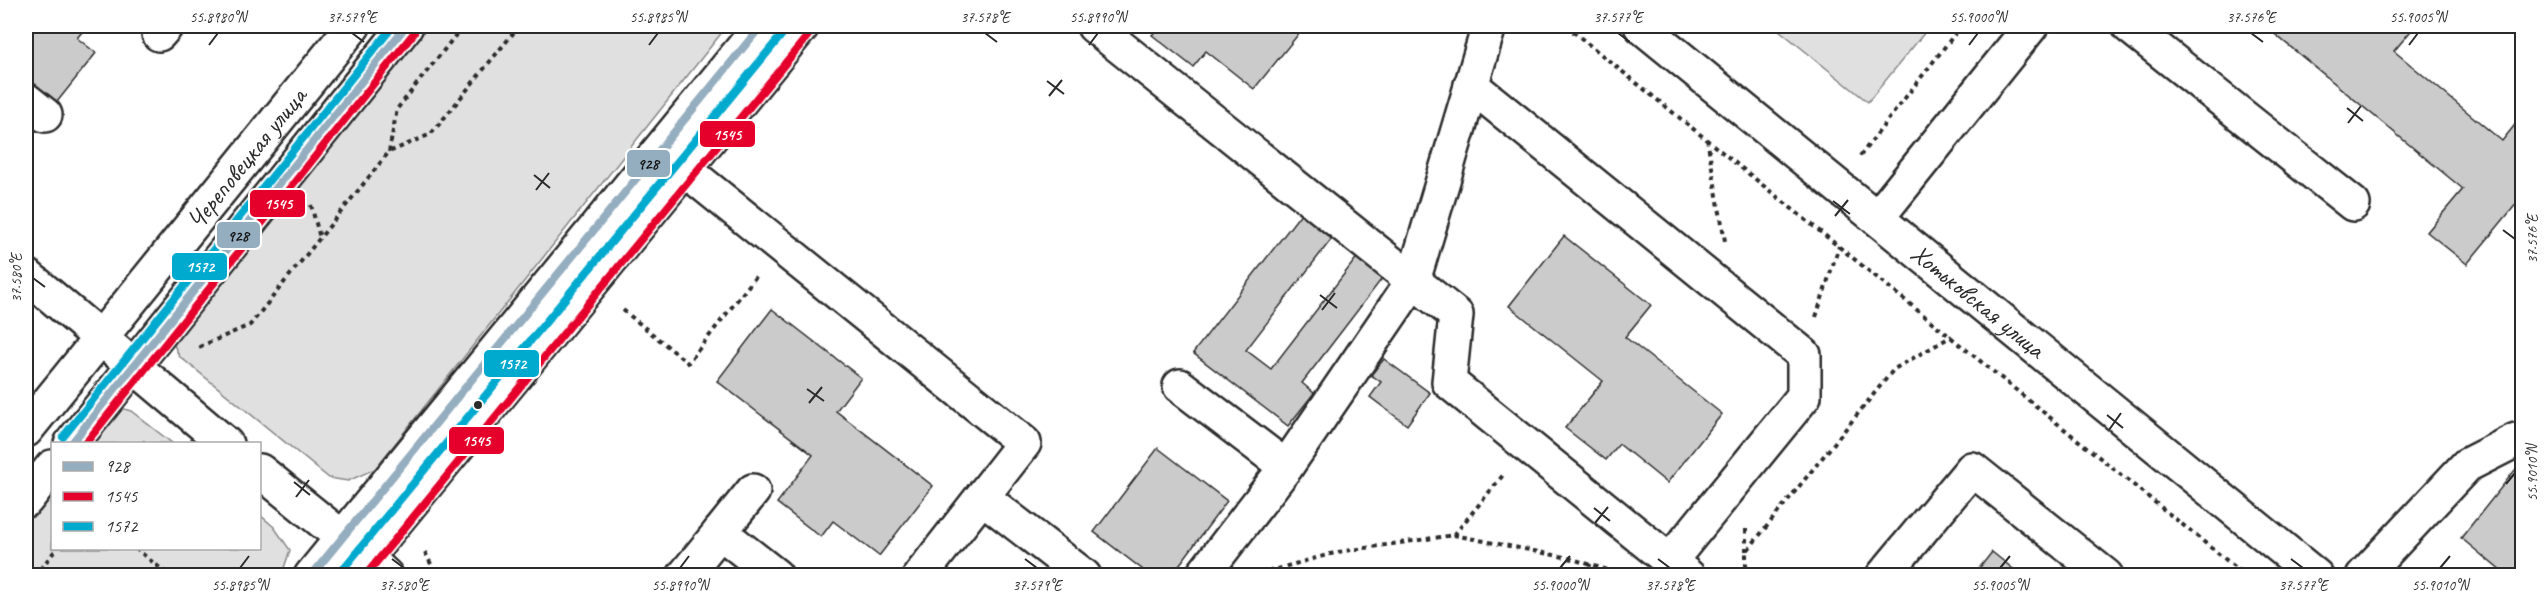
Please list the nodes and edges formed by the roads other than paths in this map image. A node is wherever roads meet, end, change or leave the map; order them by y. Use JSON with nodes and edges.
{"nodes":[{"id":1,"x":353,"y":26,"type":"edge"},
{"id":2,"x":406,"y":26,"type":"edge"},
{"id":3,"x":761,"y":26,"type":"edge"},
{"id":4,"x":801,"y":26,"type":"edge"},
{"id":5,"x":1094,"y":26,"type":"edge"},
{"id":6,"x":1489,"y":26,"type":"edge"},
{"id":7,"x":1641,"y":26,"type":"edge"},
{"id":8,"x":2031,"y":26,"type":"edge"},
{"id":9,"x":2129,"y":26,"type":"edge"},
{"id":10,"x":1472,"y":85,"type":"junction"},
{"id":11,"x":683,"y":168,"type":"junction"},
{"id":12,"x":2353,"y":204,"type":"dead end"},
{"id":13,"x":1877,"y":218,"type":"junction"},
{"id":14,"x":26,"y":275,"type":"edge"},
{"id":15,"x":1413,"y":281,"type":"junction"},
{"id":16,"x":99,"y":339,"type":"junction"},
{"id":17,"x":133,"y":367,"type":"junction"},
{"id":18,"x":1180,"y":386,"type":"dead end"},
{"id":19,"x":26,"y":430,"type":"edge"},
{"id":20,"x":73,"y":442,"type":"edge"},
{"id":21,"x":224,"y":442,"type":"edge"},
{"id":22,"x":2523,"y":443,"type":"edge"},
{"id":23,"x":1286,"y":467,"type":"junction"},
{"id":24,"x":51,"y":468,"type":"edge"},
{"id":25,"x":261,"y":472,"type":"edge"},
{"id":26,"x":753,"y":491,"type":"dead end"},
{"id":27,"x":982,"y":497,"type":"junction"},
{"id":28,"x":26,"y":500,"type":"edge"},
{"id":29,"x":720,"y":532,"type":"junction"},
{"id":30,"x":361,"y":561,"type":"edge"},
{"id":31,"x":1679,"y":568,"type":"edge"},
{"id":32,"x":1081,"y":575,"type":"edge"},
{"id":33,"x":311,"y":576,"type":"edge"},
{"id":34,"x":684,"y":576,"type":"edge"},
{"id":35,"x":776,"y":576,"type":"edge"},
{"id":36,"x":920,"y":576,"type":"edge"},
{"id":37,"x":1202,"y":576,"type":"edge"},
{"id":38,"x":1883,"y":576,"type":"edge"},
{"id":39,"x":2106,"y":576,"type":"edge"},
{"id":40,"x":2316,"y":576,"type":"edge"},
{"id":41,"x":2363,"y":576,"type":"edge"}],
"edges":[{"from":1,"to":16,"type":"street","name":"Череповецкая улица"},
{"from":2,"to":17,"type":"street","name":"Череповецкая улица"},
{"from":3,"to":30,"type":"street"},
{"from":4,"to":11,"type":"street"},
{"from":5,"to":15,"type":"street"},
{"from":6,"to":10,"type":"street"},
{"from":7,"to":13,"type":"street","name":"Хотьковская улица"},
{"from":8,"to":13,"type":"street"},
{"from":9,"to":12,"type":"street"},
{"from":10,"to":15,"type":"street"},
{"from":10,"to":31,"type":"street"},
{"from":11,"to":27,"type":"street"},
{"from":11,"to":30,"type":"street"},
{"from":13,"to":40,"type":"street","name":"Хотьковская улица"},
{"from":14,"to":16,"type":"street"},
{"from":15,"to":23,"type":"street"},
{"from":15,"to":31,"type":"street"},
{"from":16,"to":17,"type":"street"},
{"from":16,"to":19,"type":"street","name":"Череповецкая улица"},
{"from":17,"to":20,"type":"street","name":"Череповецкая улица"},
{"from":17,"to":21,"type":"street"},
{"from":18,"to":23,"type":"street"},
{"from":22,"to":41,"type":"street"},
{"from":23,"to":37,"type":"street"},
{"from":24,"to":28,"type":"street"},
{"from":25,"to":30,"type":"street"},
{"from":26,"to":29,"type":"street"},
{"from":27,"to":32,"type":"street"},
{"from":27,"to":36,"type":"street"},
{"from":29,"to":34,"type":"street"},
{"from":29,"to":35,"type":"street"},
{"from":30,"to":33,"type":"street"},
{"from":38,"to":39,"type":"street"}]}
